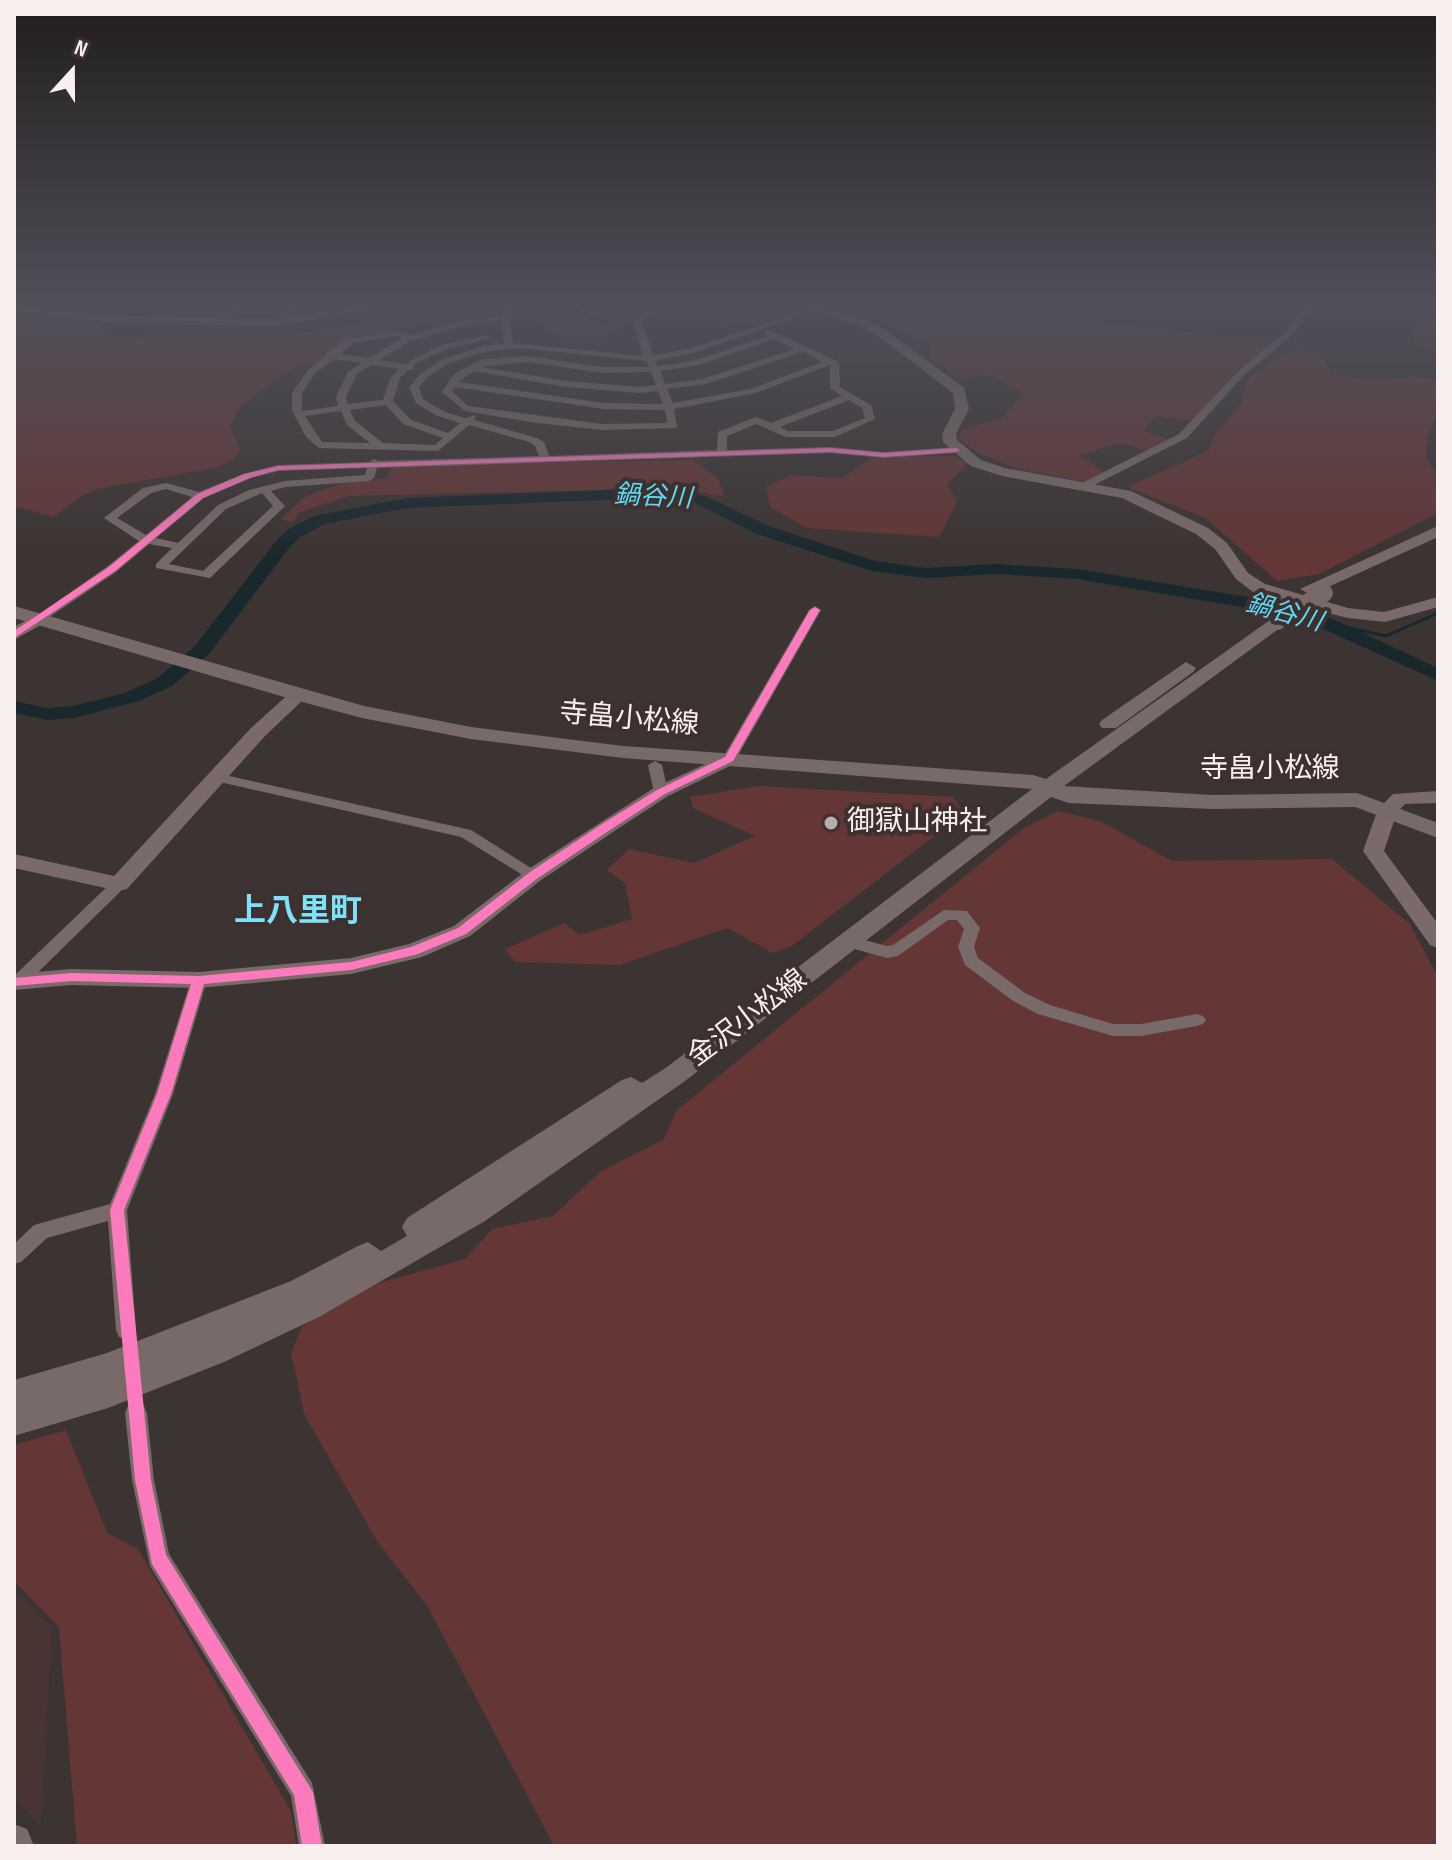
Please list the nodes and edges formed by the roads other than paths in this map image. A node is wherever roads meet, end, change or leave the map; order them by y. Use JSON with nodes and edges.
{"nodes":[{"id":1,"x":300,"y":388,"type":"edge"},
{"id":2,"x":344,"y":388,"type":"edge"},
{"id":3,"x":391,"y":388,"type":"edge"},
{"id":4,"x":416,"y":388,"type":"edge"},
{"id":5,"x":449,"y":388,"type":"edge"},
{"id":6,"x":493,"y":388,"type":"edge"},
{"id":7,"x":574,"y":388,"type":"edge"},
{"id":8,"x":655,"y":388,"type":"edge"},
{"id":9,"x":661,"y":388,"type":"joint"},
{"id":10,"x":761,"y":388,"type":"edge"},
{"id":11,"x":777,"y":388,"type":"edge"},
{"id":12,"x":835,"y":388,"type":"edge"},
{"id":13,"x":955,"y":388,"type":"edge"},
{"id":14,"x":1227,"y":388,"type":"edge"},
{"id":15,"x":787,"y":393,"type":"dead end"},
{"id":16,"x":849,"y":397,"type":"junction"},
{"id":17,"x":560,"y":401,"type":"junction"},
{"id":18,"x":388,"y":402,"type":"junction"},
{"id":19,"x":669,"y":407,"type":"junction"},
{"id":20,"x":344,"y":408,"type":"junction"},
{"id":21,"x":479,"y":412,"type":"junction"},
{"id":22,"x":299,"y":414,"type":"junction"},
{"id":23,"x":539,"y":421,"type":"junction"},
{"id":24,"x":465,"y":423,"type":"junction"},
{"id":25,"x":771,"y":427,"type":"junction"},
{"id":26,"x":835,"y":434,"type":"junction"},
{"id":27,"x":450,"y":437,"type":"junction"},
{"id":28,"x":381,"y":447,"type":"junction"},
{"id":29,"x":830,"y":450,"type":"junction"},
{"id":30,"x":956,"y":450,"type":"junction"},
{"id":31,"x":722,"y":453,"type":"junction"},
{"id":32,"x":545,"y":458,"type":"junction"},
{"id":33,"x":374,"y":462,"type":"junction"},
{"id":34,"x":1086,"y":485,"type":"junction"},
{"id":35,"x":264,"y":489,"type":"junction"},
{"id":36,"x":200,"y":496,"type":"junction"},
{"id":37,"x":1438,"y":531,"type":"edge"},
{"id":38,"x":146,"y":540,"type":"junction"},
{"id":39,"x":1438,"y":540,"type":"edge"},
{"id":40,"x":178,"y":546,"type":"junction"},
{"id":41,"x":1316,"y":591,"type":"junction"},
{"id":42,"x":1438,"y":602,"type":"edge"},
{"id":43,"x":815,"y":610,"type":"dead end"},
{"id":44,"x":21,"y":623,"type":"edge"},
{"id":45,"x":293,"y":700,"type":"junction"},
{"id":46,"x":719,"y":764,"type":"junction"},
{"id":47,"x":655,"y":765,"type":"junction"},
{"id":48,"x":216,"y":777,"type":"junction"},
{"id":49,"x":1042,"y":790,"type":"junction"},
{"id":50,"x":661,"y":792,"type":"junction"},
{"id":51,"x":1438,"y":797,"type":"edge"},
{"id":52,"x":1388,"y":809,"type":"junction"},
{"id":53,"x":1438,"y":831,"type":"edge"},
{"id":54,"x":14,"y":861,"type":"edge"},
{"id":55,"x":534,"y":875,"type":"junction"},
{"id":56,"x":119,"y":884,"type":"junction"},
{"id":57,"x":1438,"y":940,"type":"edge"},
{"id":58,"x":850,"y":942,"type":"junction"},
{"id":59,"x":199,"y":980,"type":"junction"},
{"id":60,"x":17,"y":981,"type":"edge"},
{"id":61,"x":1197,"y":1020,"type":"dead end"},
{"id":62,"x":117,"y":1210,"type":"junction"},
{"id":63,"x":14,"y":1256,"type":"edge"},
{"id":64,"x":126,"y":1330,"type":"dead end"},
{"id":65,"x":14,"y":1395,"type":"edge"},
{"id":66,"x":136,"y":1413,"type":"dead end"},
{"id":67,"x":14,"y":1421,"type":"edge"},
{"id":68,"x":312,"y":1846,"type":"edge"}],
"edges":[{"from":1,"to":22,"type":"street"},
{"from":2,"to":20,"type":"street"},
{"from":3,"to":18,"type":"street"},
{"from":4,"to":24,"type":"street"},
{"from":5,"to":21,"type":"street"},
{"from":6,"to":17,"type":"street"},
{"from":7,"to":17,"type":"street"},
{"from":8,"to":9,"type":"street"},
{"from":9,"to":19,"type":"street"},
{"from":10,"to":19,"type":"street"},
{"from":11,"to":15,"type":"street"},
{"from":12,"to":16,"type":"street"},
{"from":13,"to":30,"type":"street"},
{"from":14,"to":34,"type":"street"},
{"from":16,"to":25,"type":"street"},
{"from":16,"to":26,"type":"street"},
{"from":17,"to":19,"type":"street"},
{"from":17,"to":23,"type":"street"},
{"from":18,"to":20,"type":"street"},
{"from":18,"to":27,"type":"street"},
{"from":19,"to":23,"type":"street"},
{"from":20,"to":22,"type":"street"},
{"from":20,"to":28,"type":"street"},
{"from":21,"to":23,"type":"street"},
{"from":21,"to":24,"type":"street"},
{"from":22,"to":28,"type":"street"},
{"from":24,"to":27,"type":"street"},
{"from":24,"to":32,"type":"street"},
{"from":25,"to":26,"type":"street"},
{"from":25,"to":31,"type":"street"},
{"from":26,"to":29,"type":"street"},
{"from":27,"to":28,"type":"street"},
{"from":29,"to":30,"type":"street"},
{"from":29,"to":31,"type":"street"},
{"from":30,"to":34,"type":"street"},
{"from":31,"to":32,"type":"street"},
{"from":32,"to":33,"type":"street"},
{"from":33,"to":35,"type":"street"},
{"from":33,"to":36,"type":"street"},
{"from":34,"to":42,"type":"street"},
{"from":35,"to":40,"type":"street"},
{"from":35,"to":40,"type":"street"},
{"from":36,"to":38,"type":"street"},
{"from":36,"to":38,"type":"street"},
{"from":37,"to":41,"type":"main road","name":"金沢小松線"},
{"from":38,"to":40,"type":"street"},
{"from":38,"to":44,"type":"street"},
{"from":39,"to":41,"type":"main road","name":"金沢小松線"},
{"from":41,"to":49,"type":"main road","name":"金沢小松線","bridge":true},
{"from":43,"to":46,"type":"street"},
{"from":44,"to":45,"type":"main road","name":"寺畠小松線"},
{"from":45,"to":46,"type":"main road","name":"寺畠小松線"},
{"from":45,"to":47,"type":"main road","name":"寺畠小松線"},
{"from":45,"to":48,"type":"street"},
{"from":46,"to":47,"type":"main road","name":"寺畠小松線"},
{"from":46,"to":49,"type":"main road","name":"寺畠小松線"},
{"from":46,"to":50,"type":"street"},
{"from":47,"to":50,"type":"street"},
{"from":48,"to":55,"type":"street"},
{"from":48,"to":56,"type":"street"},
{"from":49,"to":52,"type":"main road","name":"寺畠小松線"},
{"from":49,"to":58,"type":"main road","name":"金沢小松線"},
{"from":49,"to":65,"type":"main road","name":"金沢小松線"},
{"from":50,"to":55,"type":"street"},
{"from":51,"to":52,"type":"street"},
{"from":52,"to":53,"type":"main road","name":"寺畠小松線"},
{"from":52,"to":57,"type":"street"},
{"from":54,"to":56,"type":"street"},
{"from":55,"to":59,"type":"street"},
{"from":56,"to":60,"type":"street"},
{"from":58,"to":61,"type":"street"},
{"from":58,"to":67,"type":"main road","name":"金沢小松線"},
{"from":59,"to":60,"type":"street"},
{"from":59,"to":62,"type":"street"},
{"from":62,"to":63,"type":"street"},
{"from":62,"to":64,"type":"street"},
{"from":66,"to":68,"type":"street"}]}
